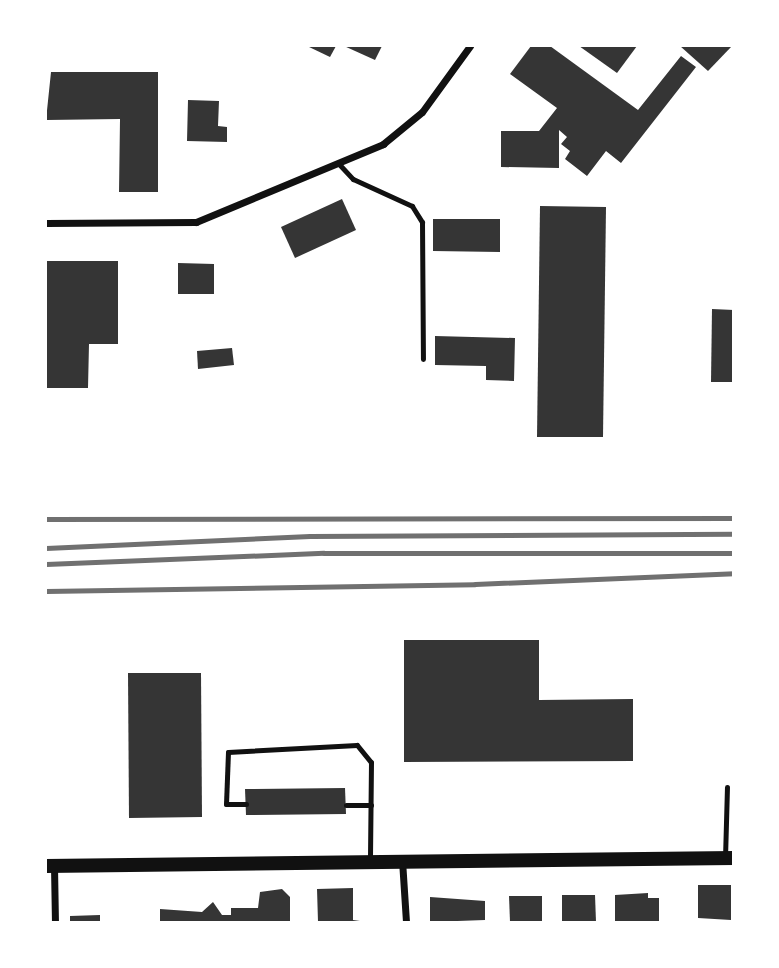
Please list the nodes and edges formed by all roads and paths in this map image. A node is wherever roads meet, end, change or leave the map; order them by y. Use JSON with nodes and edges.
{"nodes":[{"id":1,"x":470,"y":46,"type":"edge"},
{"id":2,"x":338,"y":163,"type":"junction"},
{"id":3,"x":46,"y":223,"type":"edge"},
{"id":4,"x":423,"y":359,"type":"dead end"},
{"id":5,"x":727,"y":787,"type":"dead end"},
{"id":6,"x":246,"y":804,"type":"dead end"},
{"id":7,"x":345,"y":805,"type":"dead end"},
{"id":8,"x":371,"y":805,"type":"junction"},
{"id":9,"x":729,"y":858,"type":"edge"},
{"id":10,"x":402,"y":860,"type":"junction"},
{"id":11,"x":370,"y":861,"type":"junction"},
{"id":12,"x":50,"y":866,"type":"edge"},
{"id":13,"x":55,"y":922,"type":"edge"},
{"id":14,"x":406,"y":922,"type":"edge"}],
"edges":[{"from":1,"to":2,"type":"street"},
{"from":2,"to":3,"type":"street"},
{"from":2,"to":4,"type":"lane"},
{"from":5,"to":9,"type":"lane"},
{"from":6,"to":8,"type":"lane"},
{"from":7,"to":8,"type":"lane"},
{"from":8,"to":11,"type":"lane"},
{"from":9,"to":10,"type":"main road"},
{"from":10,"to":11,"type":"main road"},
{"from":10,"to":14,"type":"street"},
{"from":11,"to":12,"type":"main road"},
{"from":12,"to":13,"type":"street"}]}
